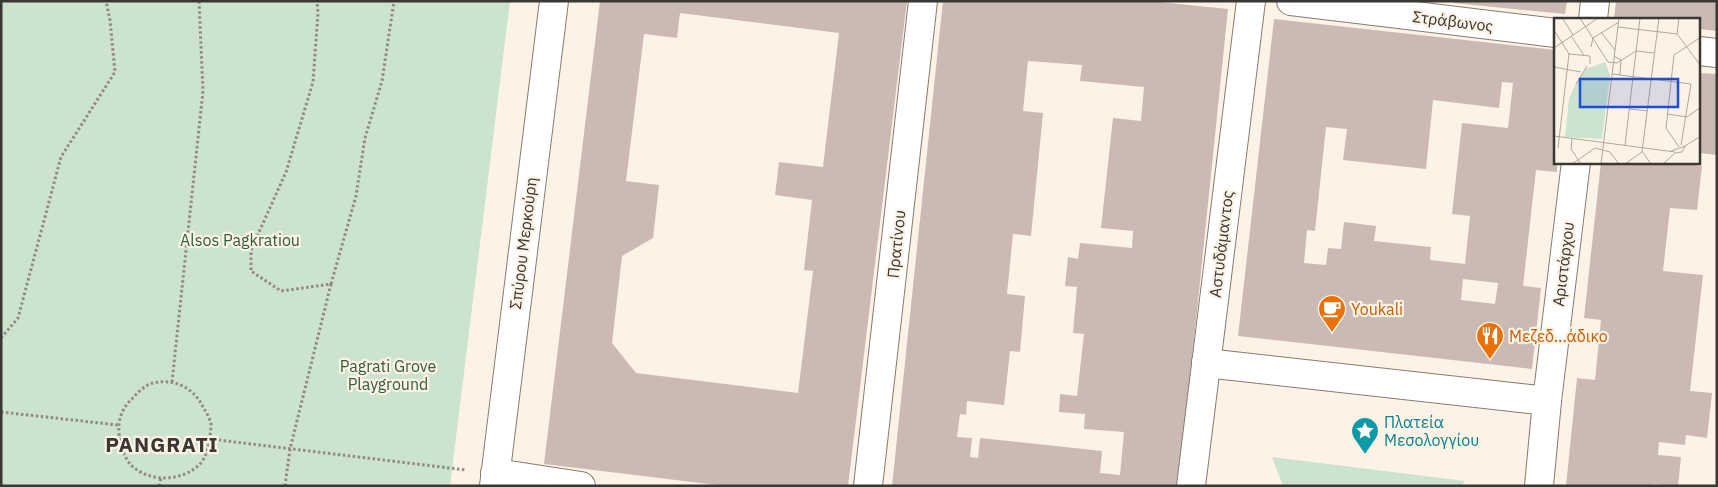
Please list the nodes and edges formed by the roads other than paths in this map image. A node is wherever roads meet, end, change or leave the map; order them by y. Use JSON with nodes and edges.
{"nodes":[{"id":1,"x":554,"y":1,"type":"edge"},
{"id":2,"x":923,"y":1,"type":"edge"},
{"id":3,"x":1251,"y":1,"type":"edge"},
{"id":4,"x":1291,"y":1,"type":"edge"},
{"id":5,"x":1595,"y":1,"type":"edge"},
{"id":6,"x":1593,"y":18,"type":"edge"},
{"id":7,"x":1554,"y":33,"type":"edge"},
{"id":8,"x":1700,"y":51,"type":"edge"},
{"id":9,"x":1717,"y":53,"type":"edge"},
{"id":10,"x":1576,"y":164,"type":"edge"},
{"id":11,"x":1206,"y":363,"type":"junction"},
{"id":12,"x":1547,"y":401,"type":"junction"},
{"id":13,"x":494,"y":479,"type":"edge"},
{"id":14,"x":581,"y":486,"type":"edge"},
{"id":15,"x":868,"y":486,"type":"edge"},
{"id":16,"x":1191,"y":486,"type":"edge"},
{"id":17,"x":1539,"y":486,"type":"edge"}],
"edges":[{"from":1,"to":13,"type":"street","name":"Σπύρου Μερκούρη"},
{"from":2,"to":15,"type":"street","name":"Πρατίνου"},
{"from":3,"to":11,"type":"street","name":"Αστυδάμαντος"},
{"from":4,"to":7,"type":"street","name":"Στράβωνος"},
{"from":5,"to":6,"type":"street"},
{"from":8,"to":9,"type":"street"},
{"from":10,"to":12,"type":"street","name":"Αριστάρχου"},
{"from":11,"to":12,"type":"street"},
{"from":11,"to":16,"type":"street","name":"Αστυδάμαντος"},
{"from":12,"to":17,"type":"street","name":"Αριστάρχου"},
{"from":13,"to":14,"type":"street"}]}
